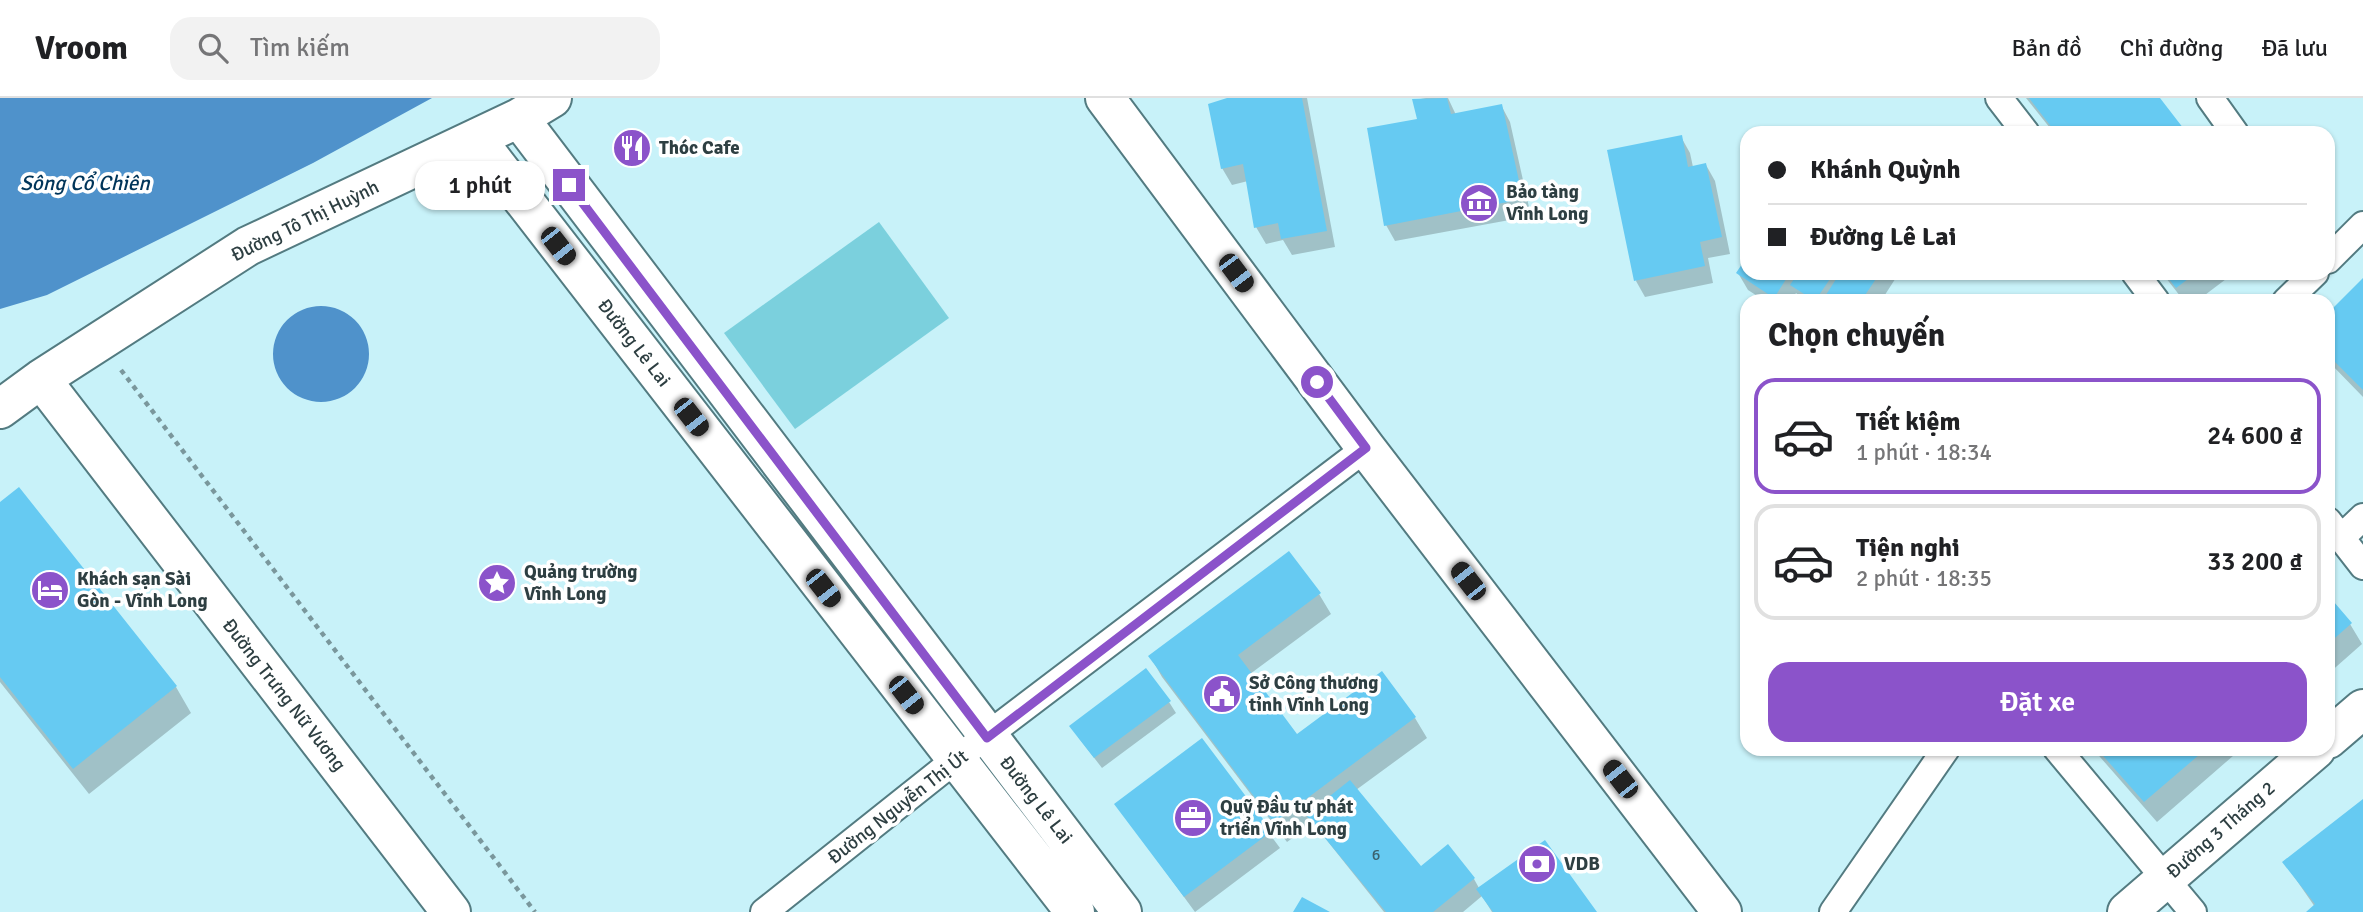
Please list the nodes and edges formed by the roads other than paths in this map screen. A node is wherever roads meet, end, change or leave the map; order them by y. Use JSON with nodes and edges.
{"nodes":[{"id":1,"x":551,"y":98,"type":"edge"},
{"id":2,"x":1105,"y":98,"type":"edge"},
{"id":3,"x":1999,"y":98,"type":"edge"},
{"id":4,"x":2210,"y":98,"type":"edge"},
{"id":5,"x":519,"y":118,"type":"junction"},
{"id":6,"x":2021,"y":126,"type":"edge"},
{"id":7,"x":2230,"y":126,"type":"edge"},
{"id":8,"x":476,"y":139,"type":"junction"},
{"id":9,"x":2363,"y":225,"type":"edge"},
{"id":10,"x":2335,"y":253,"type":"edge"},
{"id":11,"x":2308,"y":280,"type":"edge"},
{"id":12,"x":2293,"y":294,"type":"edge"},
{"id":13,"x":41,"y":379,"type":"junction"},
{"id":14,"x":0,"y":409,"type":"edge"},
{"id":15,"x":1366,"y":448,"type":"junction"},
{"id":16,"x":2363,"y":517,"type":"edge"},
{"id":17,"x":2335,"y":530,"type":"edge"},
{"id":18,"x":2335,"y":531,"type":"edge"},
{"id":19,"x":2363,"y":566,"type":"edge"},
{"id":20,"x":2363,"y":709,"type":"edge"},
{"id":21,"x":2335,"y":733,"type":"edge"},
{"id":22,"x":987,"y":738,"type":"junction"},
{"id":23,"x":1941,"y":756,"type":"edge"},
{"id":24,"x":2063,"y":756,"type":"edge"},
{"id":25,"x":2308,"y":756,"type":"edge"},
{"id":26,"x":955,"y":760,"type":"junction"},
{"id":27,"x":2165,"y":878,"type":"junction"},
{"id":28,"x":451,"y":912,"type":"edge"},
{"id":29,"x":764,"y":912,"type":"edge"},
{"id":30,"x":1075,"y":912,"type":"edge"},
{"id":31,"x":1122,"y":912,"type":"edge"},
{"id":32,"x":1722,"y":912,"type":"edge"},
{"id":33,"x":1833,"y":912,"type":"edge"},
{"id":34,"x":2127,"y":912,"type":"edge"},
{"id":35,"x":2193,"y":912,"type":"edge"}],
"edges":[{"from":1,"to":5,"type":"street","name":"Đường Tô Thị Huỳnh"},
{"from":2,"to":15,"type":"street"},
{"from":3,"to":6,"type":"street"},
{"from":4,"to":7,"type":"street"},
{"from":5,"to":8,"type":"street","name":"Đường Tô Thị Huỳnh"},
{"from":5,"to":22,"type":"street","name":"Đường Lê Lai"},
{"from":8,"to":13,"type":"street","name":"Đường Tô Thị Huỳnh"},
{"from":8,"to":26,"type":"street","name":"Đường Lê Lai"},
{"from":9,"to":10,"type":"street"},
{"from":11,"to":12,"type":"street"},
{"from":13,"to":14,"type":"street","name":"Đường Tô Thị Huỳnh"},
{"from":13,"to":28,"type":"street","name":"Đường Trưng Nữ Vương"},
{"from":15,"to":22,"type":"street","name":"Đường Nguyễn Thị Út"},
{"from":15,"to":32,"type":"street"},
{"from":16,"to":17,"type":"street"},
{"from":18,"to":19,"type":"street"},
{"from":20,"to":21,"type":"street"},
{"from":22,"to":26,"type":"street","name":"Đường Nguyễn Thị Út"},
{"from":22,"to":31,"type":"street","name":"Đường Lê Lai"},
{"from":23,"to":33,"type":"street"},
{"from":24,"to":27,"type":"street"},
{"from":25,"to":27,"type":"street","name":"Đường 3 Tháng 2"},
{"from":26,"to":29,"type":"street","name":"Đường Nguyễn Thị Út"},
{"from":26,"to":30,"type":"street","name":"Đường Lê Lai"},
{"from":27,"to":34,"type":"street","name":"Đường 3 Tháng 2"},
{"from":27,"to":35,"type":"street"}]}
